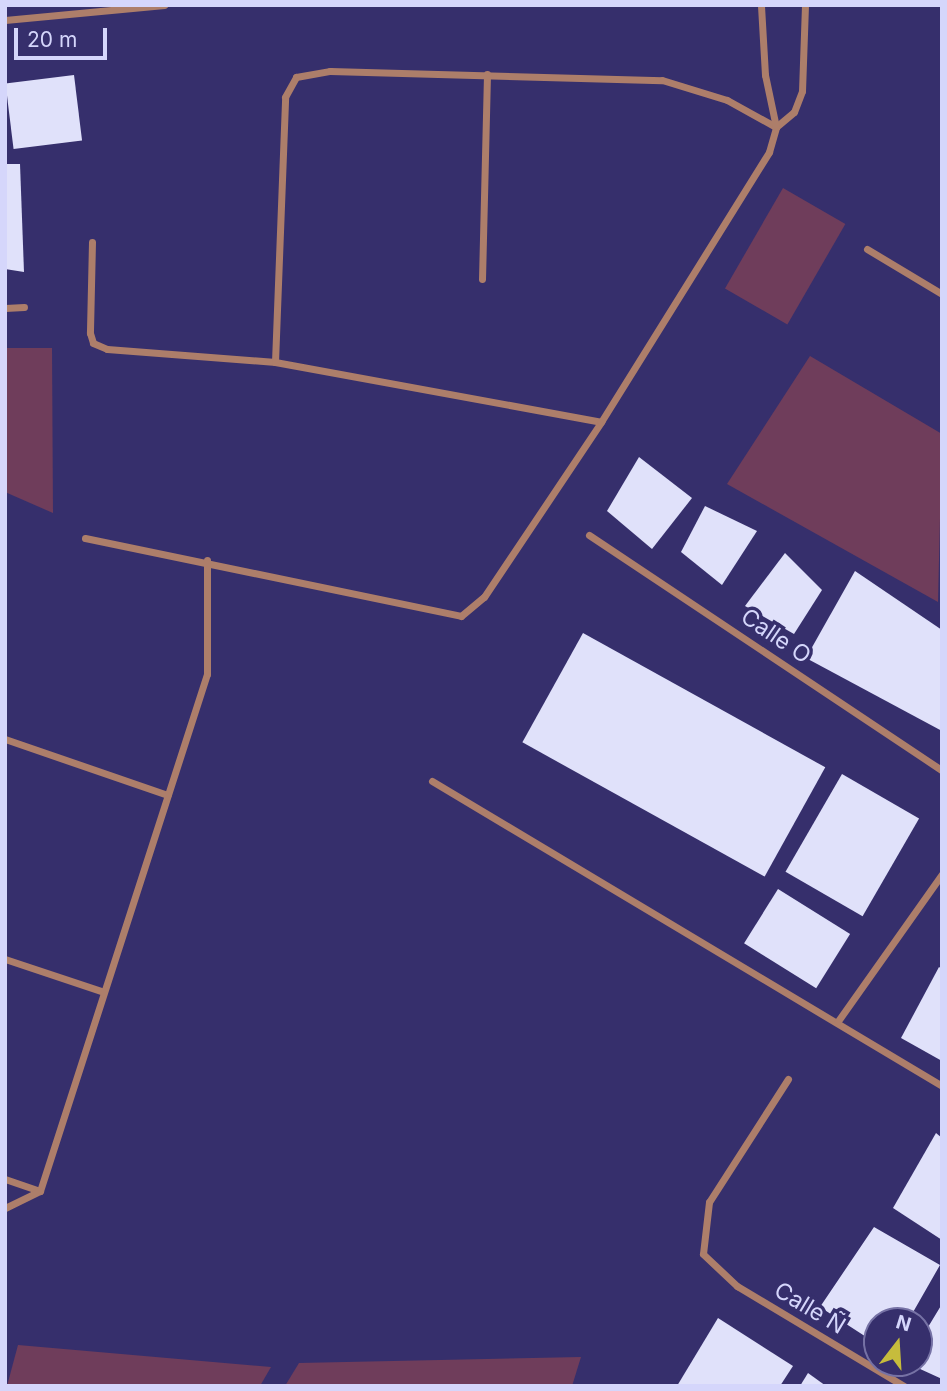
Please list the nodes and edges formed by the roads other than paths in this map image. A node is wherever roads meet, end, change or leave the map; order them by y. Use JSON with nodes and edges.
{"nodes":[{"id":1,"x":164,"y":5,"type":"edge"},
{"id":2,"x":761,"y":5,"type":"edge"},
{"id":3,"x":805,"y":5,"type":"edge"},
{"id":4,"x":5,"y":20,"type":"edge"},
{"id":5,"x":487,"y":74,"type":"junction"},
{"id":6,"x":776,"y":127,"type":"junction"},
{"id":7,"x":92,"y":242,"type":"dead end"},
{"id":8,"x":867,"y":249,"type":"dead end"},
{"id":9,"x":482,"y":279,"type":"dead end"},
{"id":10,"x":942,"y":294,"type":"edge"},
{"id":11,"x":23,"y":307,"type":"dead end"},
{"id":12,"x":5,"y":308,"type":"edge"},
{"id":13,"x":275,"y":362,"type":"junction"},
{"id":14,"x":601,"y":422,"type":"junction"},
{"id":15,"x":589,"y":535,"type":"dead end"},
{"id":16,"x":85,"y":538,"type":"dead end"},
{"id":17,"x":207,"y":560,"type":"junction"},
{"id":18,"x":5,"y":738,"type":"edge"},
{"id":19,"x":942,"y":769,"type":"edge"},
{"id":20,"x":432,"y":781,"type":"dead end"},
{"id":21,"x":168,"y":795,"type":"junction"},
{"id":22,"x":942,"y":874,"type":"edge"},
{"id":23,"x":5,"y":959,"type":"edge"},
{"id":24,"x":104,"y":992,"type":"junction"},
{"id":25,"x":838,"y":1021,"type":"junction"},
{"id":26,"x":788,"y":1079,"type":"dead end"},
{"id":27,"x":942,"y":1086,"type":"edge"},
{"id":28,"x":5,"y":1179,"type":"edge"},
{"id":29,"x":40,"y":1191,"type":"junction"},
{"id":30,"x":5,"y":1208,"type":"edge"},
{"id":31,"x":904,"y":1386,"type":"edge"}],
"edges":[{"from":1,"to":4,"type":"street"},
{"from":2,"to":6,"type":"street"},
{"from":3,"to":6,"type":"street"},
{"from":5,"to":6,"type":"street"},
{"from":5,"to":9,"type":"street"},
{"from":5,"to":13,"type":"street"},
{"from":6,"to":14,"type":"street"},
{"from":7,"to":13,"type":"street"},
{"from":8,"to":10,"type":"street"},
{"from":11,"to":12,"type":"street"},
{"from":13,"to":14,"type":"street"},
{"from":14,"to":17,"type":"street"},
{"from":15,"to":19,"type":"street","name":"Calle O"},
{"from":16,"to":17,"type":"street"},
{"from":17,"to":21,"type":"street"},
{"from":18,"to":21,"type":"street"},
{"from":20,"to":25,"type":"street"},
{"from":21,"to":24,"type":"street"},
{"from":22,"to":25,"type":"street"},
{"from":23,"to":24,"type":"street"},
{"from":24,"to":29,"type":"street"},
{"from":25,"to":27,"type":"street"},
{"from":26,"to":31,"type":"street","name":"Calle Ñ"},
{"from":28,"to":29,"type":"street"},
{"from":29,"to":30,"type":"street"}]}
